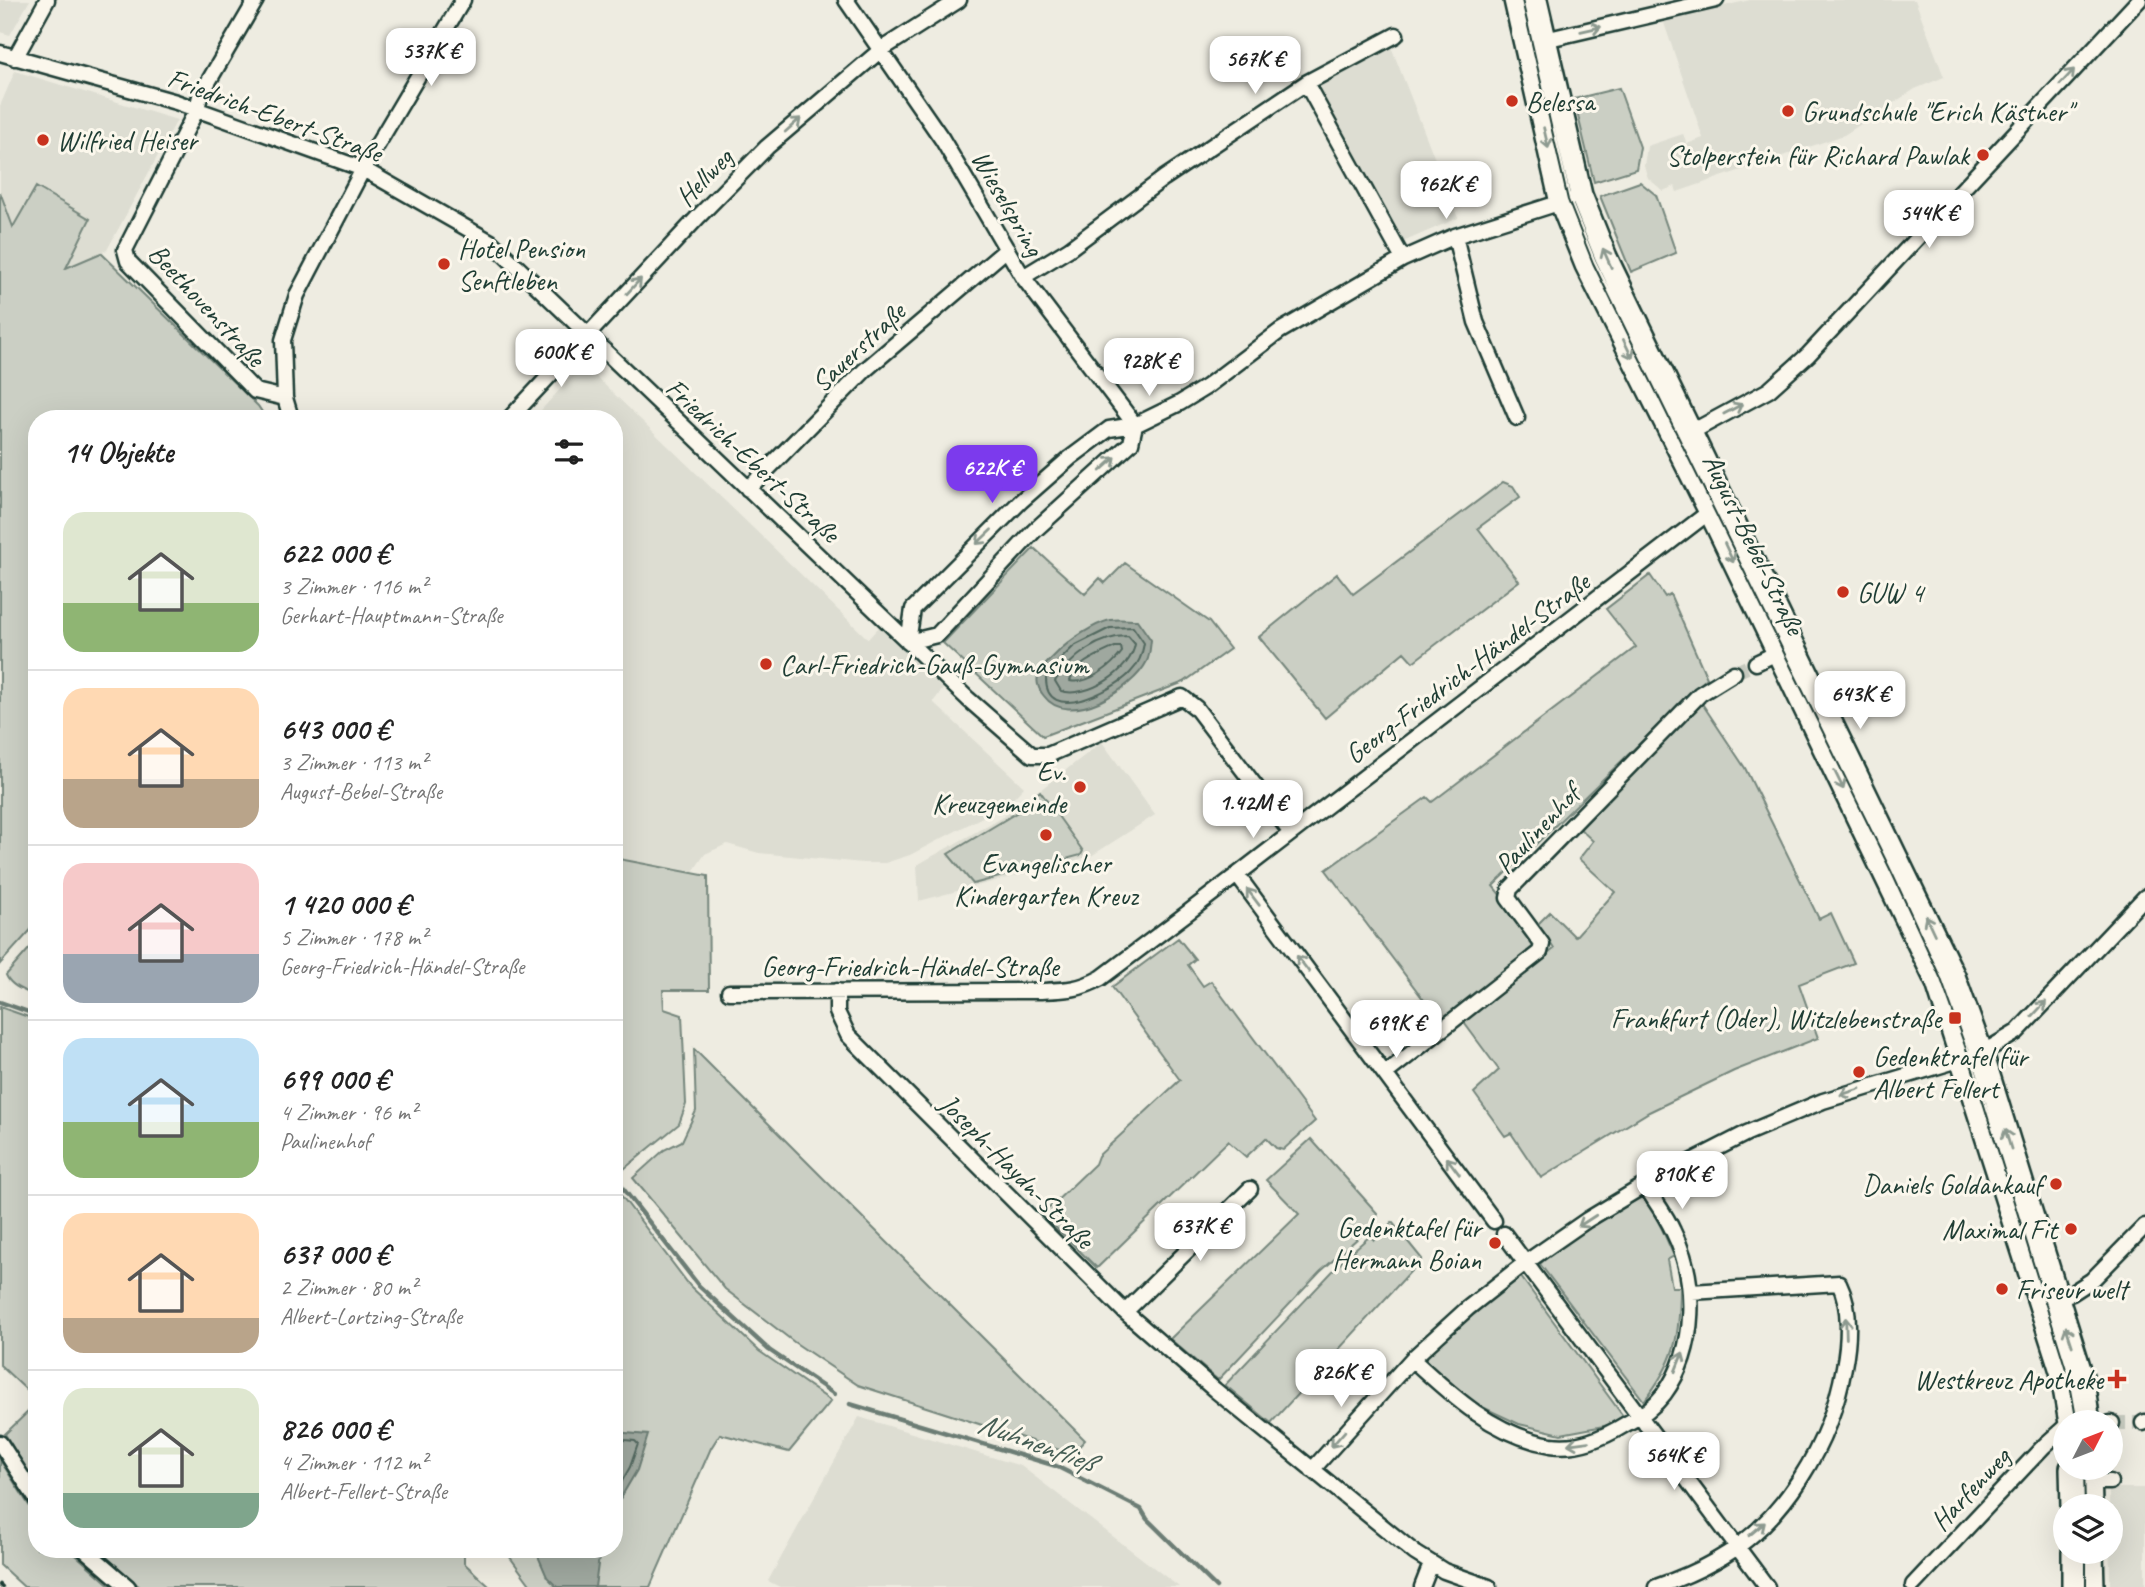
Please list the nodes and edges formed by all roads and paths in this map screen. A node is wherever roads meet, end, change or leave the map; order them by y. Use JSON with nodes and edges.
{"nodes":[{"id":1,"x":47,"y":0,"type":"edge"},
{"id":2,"x":256,"y":0,"type":"edge"},
{"id":3,"x":463,"y":0,"type":"edge"},
{"id":4,"x":846,"y":0,"type":"edge"},
{"id":5,"x":959,"y":0,"type":"edge"},
{"id":6,"x":1515,"y":0,"type":"edge"},
{"id":7,"x":1536,"y":0,"type":"edge"},
{"id":8,"x":1716,"y":0,"type":"edge"},
{"id":9,"x":2139,"y":0,"type":"edge"},
{"id":10,"x":1396,"y":35,"type":"dead end"},
{"id":11,"x":1535,"y":42,"type":"junction"},
{"id":12,"x":882,"y":49,"type":"junction"},
{"id":13,"x":0,"y":53,"type":"edge"},
{"id":14,"x":15,"y":58,"type":"junction"},
{"id":15,"x":1306,"y":83,"type":"junction"},
{"id":16,"x":197,"y":110,"type":"junction"},
{"id":17,"x":363,"y":169,"type":"junction"},
{"id":18,"x":1571,"y":199,"type":"junction"},
{"id":19,"x":1455,"y":236,"type":"junction"},
{"id":20,"x":1007,"y":249,"type":"junction"},
{"id":21,"x":1403,"y":260,"type":"junction"},
{"id":22,"x":1023,"y":277,"type":"junction"},
{"id":23,"x":587,"y":336,"type":"junction"},
{"id":24,"x":285,"y":398,"type":"junction"},
{"id":25,"x":289,"y":410,"type":"edge"},
{"id":26,"x":518,"y":410,"type":"edge"},
{"id":27,"x":1517,"y":418,"type":"dead end"},
{"id":28,"x":1135,"y":425,"type":"junction"},
{"id":29,"x":1692,"y":432,"type":"junction"},
{"id":30,"x":1673,"y":442,"type":"junction"},
{"id":31,"x":748,"y":489,"type":"junction"},
{"id":32,"x":1717,"y":506,"type":"junction"},
{"id":33,"x":908,"y":642,"type":"junction"},
{"id":34,"x":1786,"y":649,"type":"junction"},
{"id":35,"x":1756,"y":663,"type":"tunnel mouth"},
{"id":36,"x":1734,"y":673,"type":"tunnel mouth"},
{"id":37,"x":1291,"y":833,"type":"junction"},
{"id":38,"x":1237,"y":875,"type":"junction"},
{"id":39,"x":2145,"y":897,"type":"edge"},
{"id":40,"x":837,"y":991,"type":"junction"},
{"id":41,"x":729,"y":992,"type":"dead end"},
{"id":42,"x":1972,"y":1056,"type":"junction"},
{"id":43,"x":1385,"y":1074,"type":"junction"},
{"id":44,"x":1645,"y":1185,"type":"junction"},
{"id":45,"x":1250,"y":1189,"type":"dead end"},
{"id":46,"x":1494,"y":1221,"type":"dead end"},
{"id":47,"x":2145,"y":1226,"type":"edge"},
{"id":48,"x":1504,"y":1234,"type":"dead end"},
{"id":49,"x":1525,"y":1263,"type":"junction"},
{"id":50,"x":1691,"y":1292,"type":"junction"},
{"id":51,"x":2047,"y":1301,"type":"junction"},
{"id":52,"x":1125,"y":1312,"type":"junction"},
{"id":53,"x":1412,"y":1359,"type":"junction"},
{"id":54,"x":2068,"y":1410,"type":"edge"},
{"id":55,"x":2087,"y":1410,"type":"edge"},
{"id":56,"x":1640,"y":1417,"type":"junction"},
{"id":57,"x":2053,"y":1438,"type":"edge"},
{"id":58,"x":0,"y":1443,"type":"edge"},
{"id":59,"x":1311,"y":1469,"type":"junction"},
{"id":60,"x":28,"y":1486,"type":"edge"},
{"id":61,"x":1736,"y":1546,"type":"junction"},
{"id":62,"x":94,"y":1558,"type":"edge"},
{"id":63,"x":1431,"y":1564,"type":"junction"},
{"id":64,"x":2073,"y":1564,"type":"edge"},
{"id":65,"x":2092,"y":1564,"type":"edge"},
{"id":66,"x":1913,"y":1586,"type":"edge"},
{"id":67,"x":128,"y":1587,"type":"edge"},
{"id":68,"x":1422,"y":1587,"type":"edge"},
{"id":69,"x":1489,"y":1587,"type":"edge"},
{"id":70,"x":1656,"y":1587,"type":"edge"},
{"id":71,"x":1767,"y":1587,"type":"edge"},
{"id":72,"x":2073,"y":1587,"type":"edge"},
{"id":73,"x":2093,"y":1587,"type":"edge"}],
"edges":[{"from":1,"to":14,"type":"street"},
{"from":2,"to":16,"type":"street","name":"Beethovenstraße"},
{"from":3,"to":17,"type":"street"},
{"from":4,"to":12,"type":"street","name":"Wieselspring"},
{"from":5,"to":12,"type":"street","name":"Hellweg"},
{"from":6,"to":11,"type":"street","name":"August-Bebel-Straße"},
{"from":7,"to":11,"type":"street","name":"August-Bebel-Straße"},
{"from":11,"to":8,"type":"street","one_way":true},
{"from":29,"to":9,"type":"street","one_way":true},
{"from":10,"to":15,"type":"street"},
{"from":11,"to":18,"type":"street","name":"August-Bebel-Straße"},
{"from":12,"to":20,"type":"street","name":"Wieselspring"},
{"from":23,"to":12,"type":"street","name":"Hellweg","one_way":true},
{"from":13,"to":14,"type":"street","name":"Friedrich-Ebert-Straße"},
{"from":14,"to":16,"type":"street","name":"Friedrich-Ebert-Straße"},
{"from":15,"to":21,"type":"street"},
{"from":15,"to":22,"type":"street"},
{"from":16,"to":17,"type":"street","name":"Friedrich-Ebert-Straße"},
{"from":16,"to":24,"type":"street","name":"Beethovenstraße"},
{"from":17,"to":23,"type":"street","name":"Friedrich-Ebert-Straße"},
{"from":17,"to":24,"type":"street"},
{"from":18,"to":19,"type":"street"},
{"from":29,"to":18,"type":"street","name":"August-Bebel-Straße","one_way":true},
{"from":18,"to":30,"type":"street","name":"August-Bebel-Straße","one_way":true},
{"from":19,"to":21,"type":"street"},
{"from":19,"to":27,"type":"street"},
{"from":20,"to":22,"type":"street","name":"Wieselspring"},
{"from":20,"to":31,"type":"street","name":"Sauerstraße"},
{"from":21,"to":28,"type":"street"},
{"from":22,"to":28,"type":"street","name":"Wieselspring"},
{"from":23,"to":26,"type":"street","name":"Hellweg"},
{"from":23,"to":31,"type":"street","name":"Friedrich-Ebert-Straße"},
{"from":24,"to":25,"type":"street"},
{"from":33,"to":28,"type":"street","one_way":true},
{"from":28,"to":33,"type":"street","one_way":true},
{"from":29,"to":30,"type":"street"},
{"from":29,"to":32,"type":"street","name":"August-Bebel-Straße"},
{"from":30,"to":32,"type":"street","name":"August-Bebel-Straße"},
{"from":31,"to":33,"type":"street","name":"Friedrich-Ebert-Straße"},
{"from":32,"to":34,"type":"street","name":"August-Bebel-Straße"},
{"from":32,"to":37,"type":"street","name":"Georg-Friedrich-Händel-Straße"},
{"from":33,"to":37,"type":"street","name":"Friedrich-Ebert-Straße"},
{"from":34,"to":35,"type":"street"},
{"from":34,"to":42,"type":"street","name":"August-Bebel-Straße"},
{"from":36,"to":43,"type":"street","name":"Paulinenhof"},
{"from":37,"to":38,"type":"street","name":"Georg-Friedrich-Händel-Straße"},
{"from":38,"to":40,"type":"street","name":"Georg-Friedrich-Händel-Straße"},
{"from":43,"to":38,"type":"street","one_way":true},
{"from":42,"to":39,"type":"street","one_way":true},
{"from":40,"to":41,"type":"street","name":"Georg-Friedrich-Händel-Straße"},
{"from":40,"to":52,"type":"street","name":"Joseph-Haydn-Straße"},
{"from":42,"to":44,"type":"street","one_way":true},
{"from":42,"to":51,"type":"street","name":"August-Bebel-Straße"},
{"from":46,"to":43,"type":"street","one_way":true},
{"from":44,"to":49,"type":"street","one_way":true},
{"from":44,"to":50,"type":"street"},
{"from":45,"to":52,"type":"street"},
{"from":47,"to":51,"type":"street"},
{"from":48,"to":49,"type":"street"},
{"from":49,"to":53,"type":"street"},
{"from":49,"to":56,"type":"street"},
{"from":56,"to":50,"type":"street","one_way":true},
{"from":61,"to":50,"type":"street","one_way":true},
{"from":51,"to":54,"type":"street","name":"August-Bebel-Straße"},
{"from":55,"to":51,"type":"street","name":"August-Bebel-Straße","one_way":true},
{"from":52,"to":59,"type":"street","name":"Joseph-Haydn-Straße"},
{"from":56,"to":53,"type":"street","one_way":true},
{"from":53,"to":59,"type":"street","one_way":true},
{"from":56,"to":61,"type":"street"},
{"from":57,"to":66,"type":"street","name":"Harfenweg"},
{"from":58,"to":60,"type":"street"},
{"from":59,"to":63,"type":"street","name":"Joseph-Haydn-Straße"},
{"from":61,"to":70,"type":"street"},
{"from":61,"to":71,"type":"street"},
{"from":62,"to":67,"type":"street"},
{"from":63,"to":68,"type":"street"},
{"from":63,"to":69,"type":"street","name":"Joseph-Haydn-Straße"},
{"from":64,"to":72,"type":"street"},
{"from":65,"to":73,"type":"street"}]}
